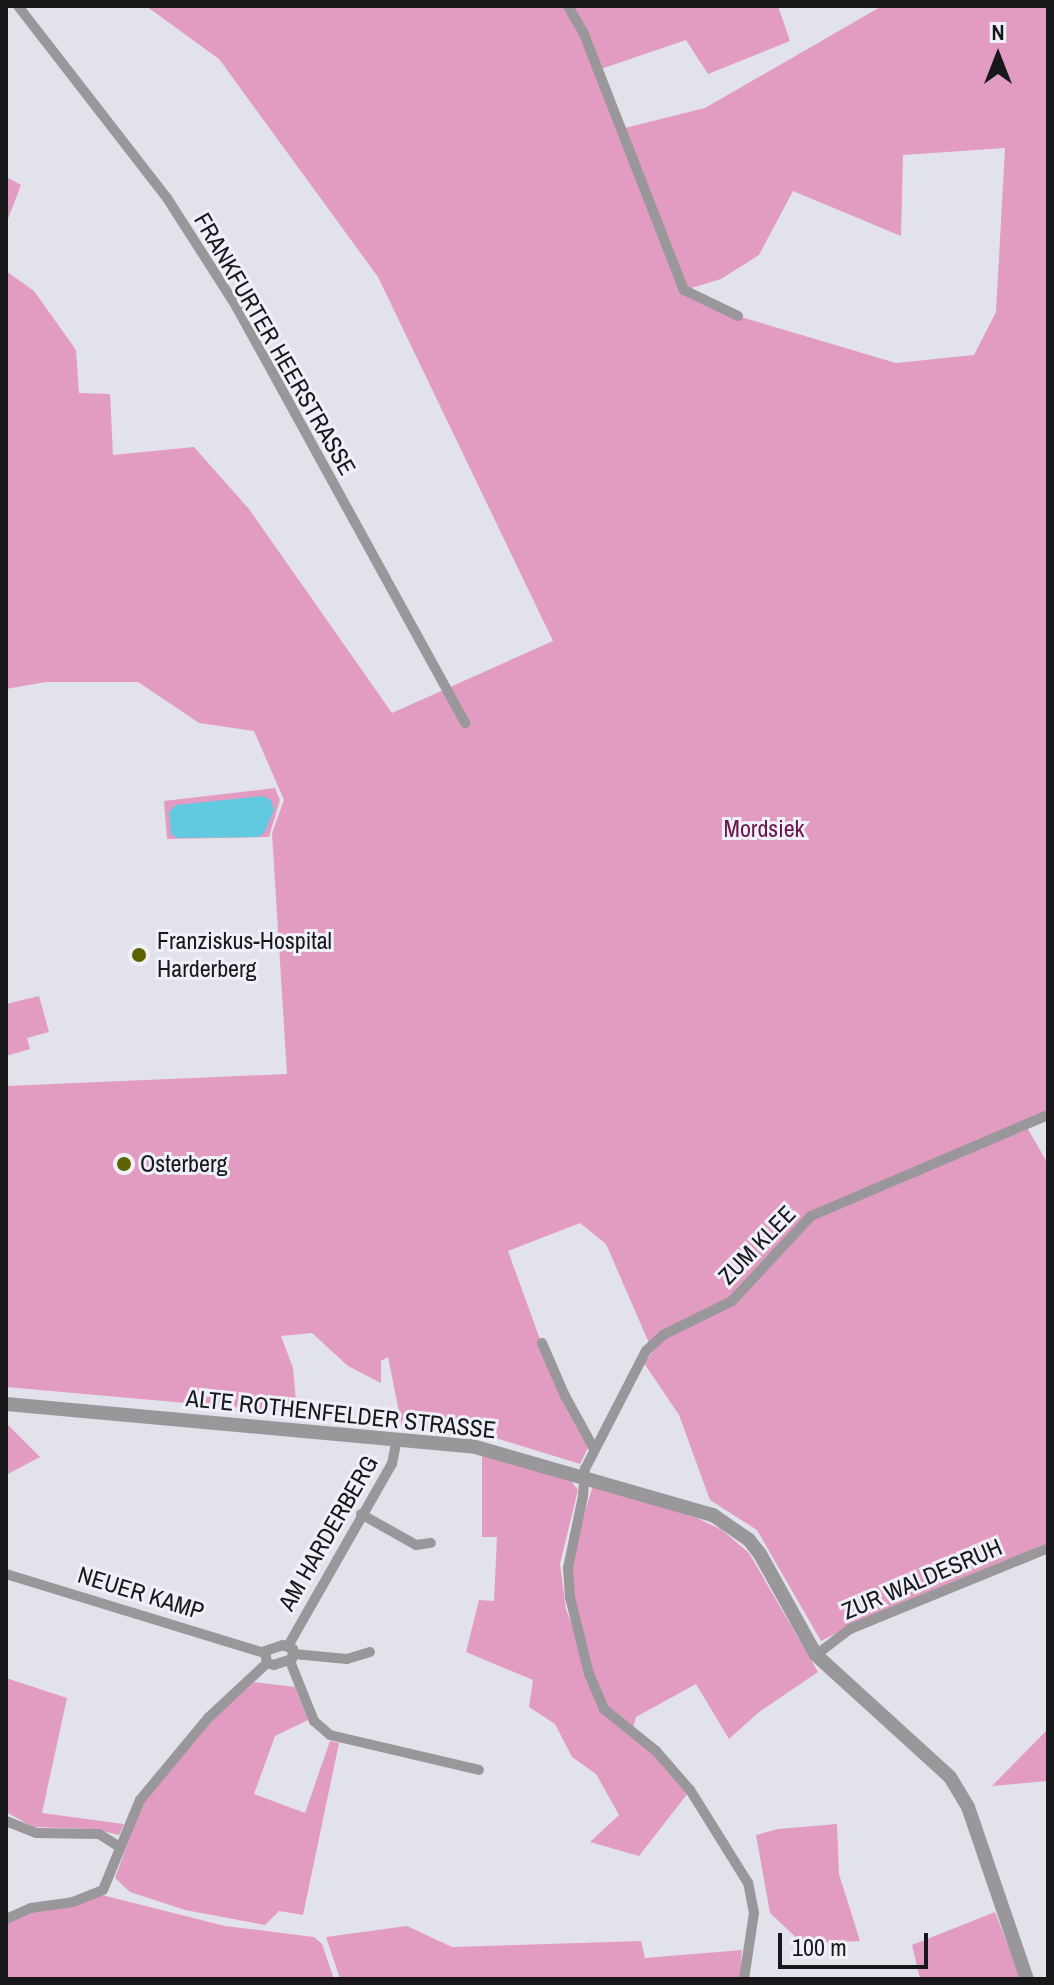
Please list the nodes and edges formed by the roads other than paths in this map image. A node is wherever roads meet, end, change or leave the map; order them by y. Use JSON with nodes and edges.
{"nodes":[{"id":1,"x":18,"y":6,"type":"edge"},
{"id":2,"x":568,"y":6,"type":"edge"},
{"id":3,"x":738,"y":316,"type":"dead end"},
{"id":4,"x":465,"y":723,"type":"dead end"},
{"id":5,"x":1048,"y":1115,"type":"edge"},
{"id":6,"x":542,"y":1343,"type":"dead end"},
{"id":7,"x":6,"y":1404,"type":"edge"},
{"id":8,"x":397,"y":1439,"type":"junction"},
{"id":9,"x":593,"y":1447,"type":"junction"},
{"id":10,"x":584,"y":1476,"type":"junction"},
{"id":11,"x":361,"y":1514,"type":"junction"},
{"id":12,"x":431,"y":1543,"type":"dead end"},
{"id":13,"x":1048,"y":1548,"type":"edge"},
{"id":14,"x":6,"y":1574,"type":"edge"},
{"id":15,"x":370,"y":1652,"type":"dead end"},
{"id":16,"x":291,"y":1654,"type":"junction"},
{"id":17,"x":816,"y":1655,"type":"junction"},
{"id":18,"x":265,"y":1658,"type":"junction"},
{"id":19,"x":479,"y":1770,"type":"dead end"},
{"id":20,"x":6,"y":1821,"type":"edge"},
{"id":21,"x":118,"y":1846,"type":"junction"},
{"id":22,"x":6,"y":1919,"type":"edge"},
{"id":23,"x":744,"y":1979,"type":"edge"},
{"id":24,"x":1027,"y":1979,"type":"edge"}],
"edges":[{"from":1,"to":4,"type":"street","name":"FRANKFURTER HEERSTRASSE"},
{"from":2,"to":3,"type":"street"},
{"from":5,"to":9,"type":"street","name":"ZUM KLEE"},
{"from":6,"to":9,"type":"street"},
{"from":7,"to":8,"type":"street","name":"ALTE ROTHENFELDER STRASSE"},
{"from":8,"to":10,"type":"street","name":"ALTE ROTHENFELDER STRASSE"},
{"from":8,"to":11,"type":"street","name":"AM HARDERBERG"},
{"from":9,"to":10,"type":"street","name":"ZUM KLEE"},
{"from":10,"to":17,"type":"street","name":"ALTE ROTHENFELDER STRASSE"},
{"from":10,"to":23,"type":"street","name":"ZUM KLEE"},
{"from":11,"to":12,"type":"street"},
{"from":11,"to":16,"type":"street","name":"AM HARDERBERG"},
{"from":13,"to":17,"type":"street","name":"ZUR WALDESRUH"},
{"from":14,"to":18,"type":"street","name":"NEUER KAMP"},
{"from":15,"to":16,"type":"street"},
{"from":16,"to":18,"type":"street"},
{"from":16,"to":18,"type":"street"},
{"from":16,"to":19,"type":"street"},
{"from":17,"to":24,"type":"street","name":"ALTE ROTHENFELDER STRASSE"},
{"from":18,"to":21,"type":"street"},
{"from":20,"to":21,"type":"street"},
{"from":21,"to":22,"type":"street"}]}
